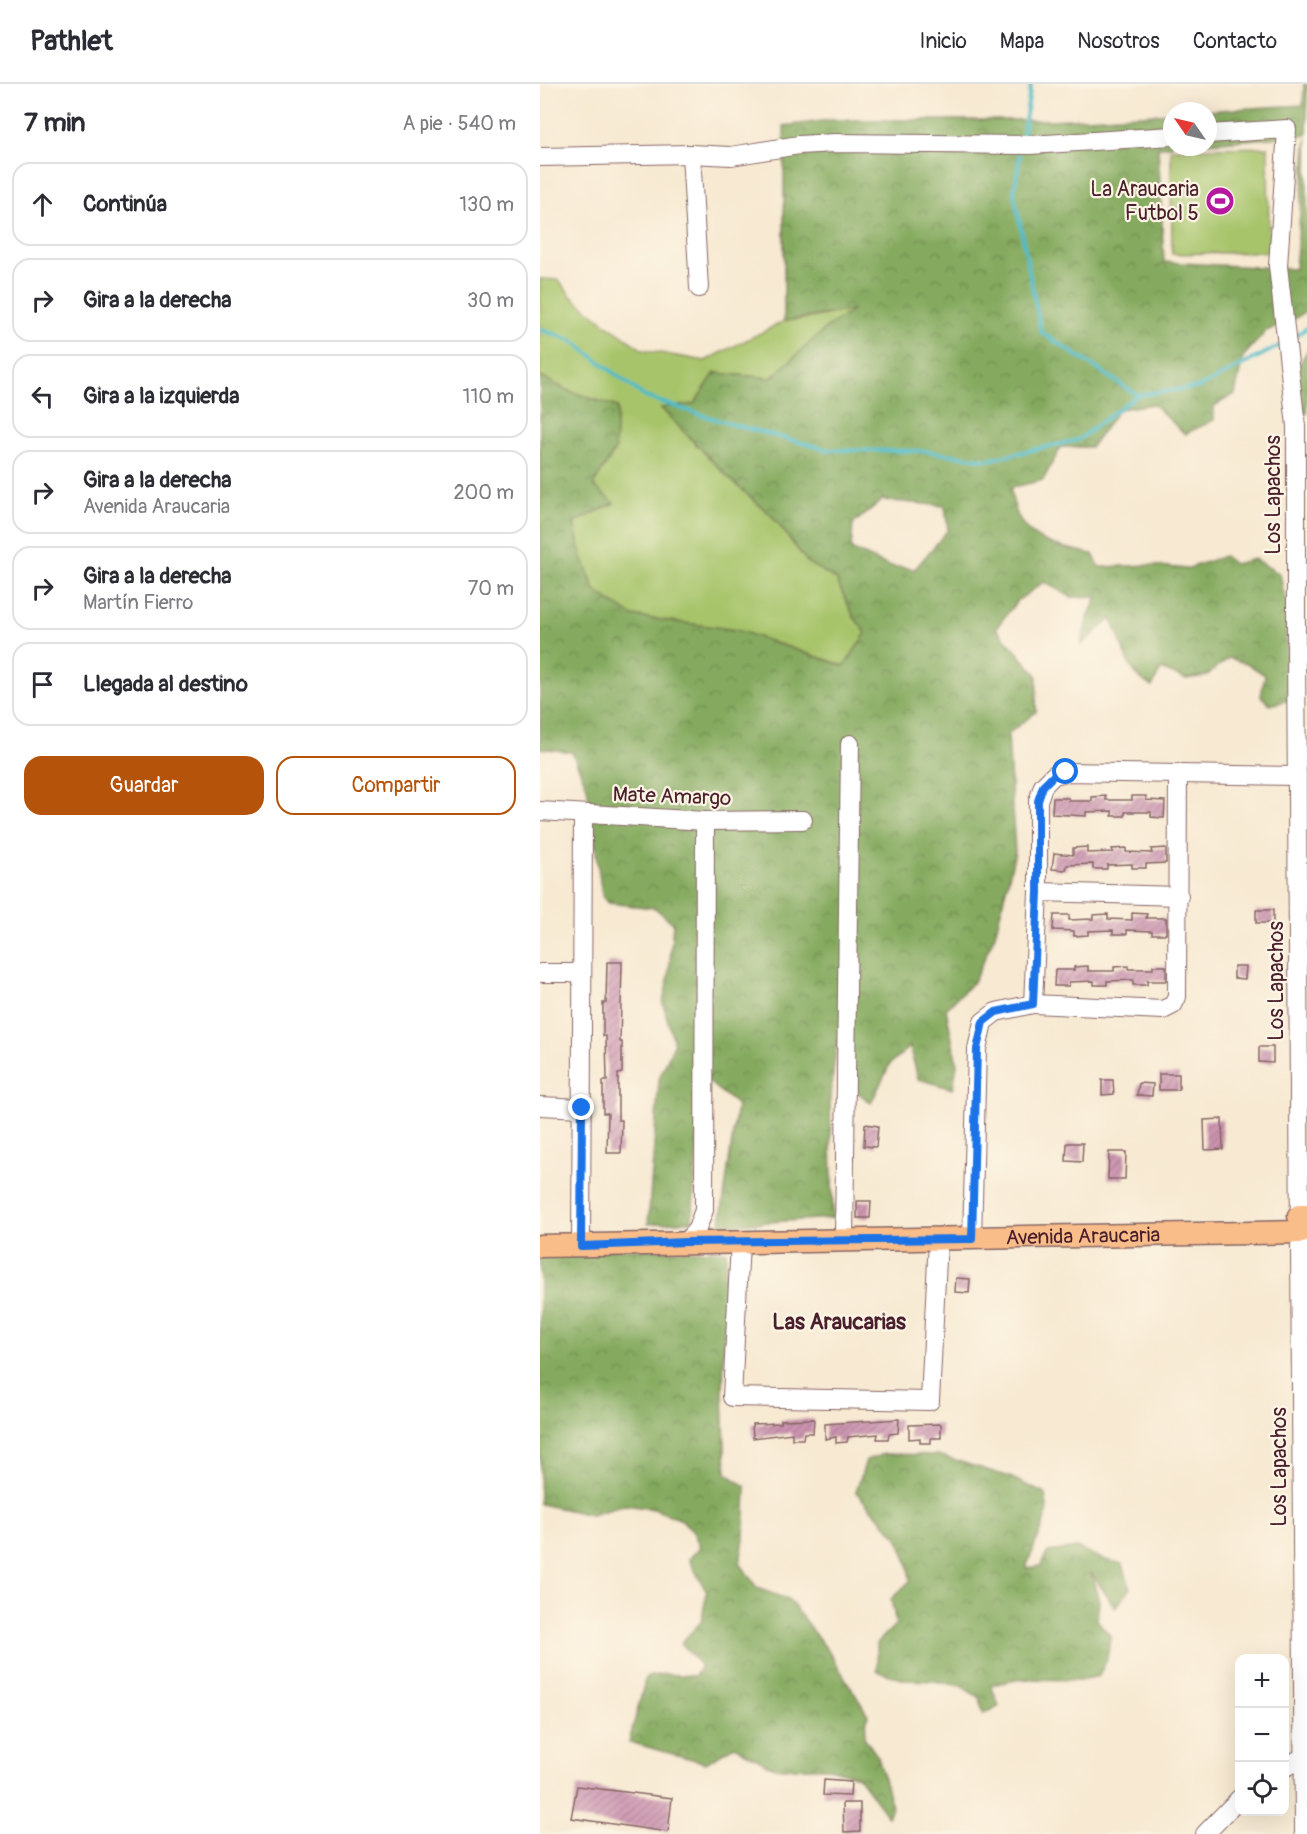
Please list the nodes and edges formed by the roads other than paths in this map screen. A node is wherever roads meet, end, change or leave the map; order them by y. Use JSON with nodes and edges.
{"nodes":[{"id":1,"x":1217,"y":133,"type":"edge"},
{"id":2,"x":1163,"y":137,"type":"edge"},
{"id":3,"x":691,"y":154,"type":"junction"},
{"id":4,"x":540,"y":157,"type":"edge"},
{"id":5,"x":699,"y":288,"type":"dead end"},
{"id":6,"x":1301,"y":649,"type":"edge"},
{"id":7,"x":850,"y":744,"type":"dead end"},
{"id":8,"x":1178,"y":773,"type":"junction"},
{"id":9,"x":1297,"y":776,"type":"junction"},
{"id":10,"x":540,"y":811,"type":"edge"},
{"id":11,"x":583,"y":814,"type":"junction"},
{"id":12,"x":803,"y":820,"type":"dead end"},
{"id":13,"x":705,"y":821,"type":"junction"},
{"id":14,"x":1038,"y":892,"type":"junction"},
{"id":15,"x":1179,"y":896,"type":"junction"},
{"id":16,"x":1302,"y":940,"type":"edge"},
{"id":17,"x":540,"y":973,"type":"edge"},
{"id":18,"x":582,"y":973,"type":"junction"},
{"id":19,"x":1033,"y":1004,"type":"junction"},
{"id":20,"x":540,"y":1106,"type":"edge"},
{"id":21,"x":582,"y":1108,"type":"junction"},
{"id":22,"x":1303,"y":1233,"type":"edge"},
{"id":23,"x":938,"y":1239,"type":"junction"},
{"id":24,"x":972,"y":1239,"type":"junction"},
{"id":25,"x":844,"y":1241,"type":"junction"},
{"id":26,"x":686,"y":1242,"type":"junction"},
{"id":27,"x":740,"y":1242,"type":"junction"},
{"id":28,"x":540,"y":1246,"type":"edge"},
{"id":29,"x":581,"y":1246,"type":"junction"},
{"id":30,"x":1304,"y":1566,"type":"edge"},
{"id":31,"x":1303,"y":1756,"type":"junction"},
{"id":32,"x":1289,"y":1765,"type":"edge"},
{"id":33,"x":1235,"y":1802,"type":"edge"},
{"id":34,"x":1205,"y":1834,"type":"edge"},
{"id":35,"x":1304,"y":1834,"type":"edge"}],
"edges":[{"from":1,"to":6,"type":"street","name":"Los Lapachos"},
{"from":2,"to":3,"type":"street"},
{"from":3,"to":4,"type":"street"},
{"from":3,"to":5,"type":"street"},
{"from":6,"to":9,"type":"street","name":"Los Lapachos"},
{"from":7,"to":25,"type":"street"},
{"from":8,"to":9,"type":"street"},
{"from":8,"to":14,"type":"street"},
{"from":8,"to":15,"type":"street"},
{"from":9,"to":16,"type":"street","name":"Los Lapachos"},
{"from":10,"to":11,"type":"street","name":"Mate Amargo"},
{"from":11,"to":13,"type":"street","name":"Mate Amargo"},
{"from":11,"to":18,"type":"street"},
{"from":12,"to":13,"type":"street","name":"Mate Amargo"},
{"from":13,"to":26,"type":"street"},
{"from":14,"to":15,"type":"street"},
{"from":14,"to":19,"type":"street"},
{"from":15,"to":19,"type":"street"},
{"from":16,"to":22,"type":"street","name":"Los Lapachos"},
{"from":17,"to":18,"type":"street"},
{"from":18,"to":21,"type":"street"},
{"from":19,"to":24,"type":"street"},
{"from":20,"to":21,"type":"street"},
{"from":21,"to":29,"type":"street"},
{"from":22,"to":24,"type":"main road","name":"Avenida Araucaria"},
{"from":22,"to":30,"type":"street","name":"Los Lapachos"},
{"from":23,"to":24,"type":"main road","name":"Avenida Araucaria"},
{"from":23,"to":25,"type":"main road","name":"Avenida Araucaria"},
{"from":23,"to":27,"type":"street"},
{"from":25,"to":27,"type":"main road","name":"Avenida Araucaria"},
{"from":26,"to":27,"type":"main road","name":"Avenida Araucaria"},
{"from":26,"to":29,"type":"main road","name":"Avenida Araucaria"},
{"from":28,"to":29,"type":"main road","name":"Avenida Araucaria"},
{"from":30,"to":31,"type":"street","name":"Los Lapachos"},
{"from":31,"to":32,"type":"street"},
{"from":31,"to":35,"type":"street","name":"Los Lapachos"},
{"from":33,"to":34,"type":"street"}]}
